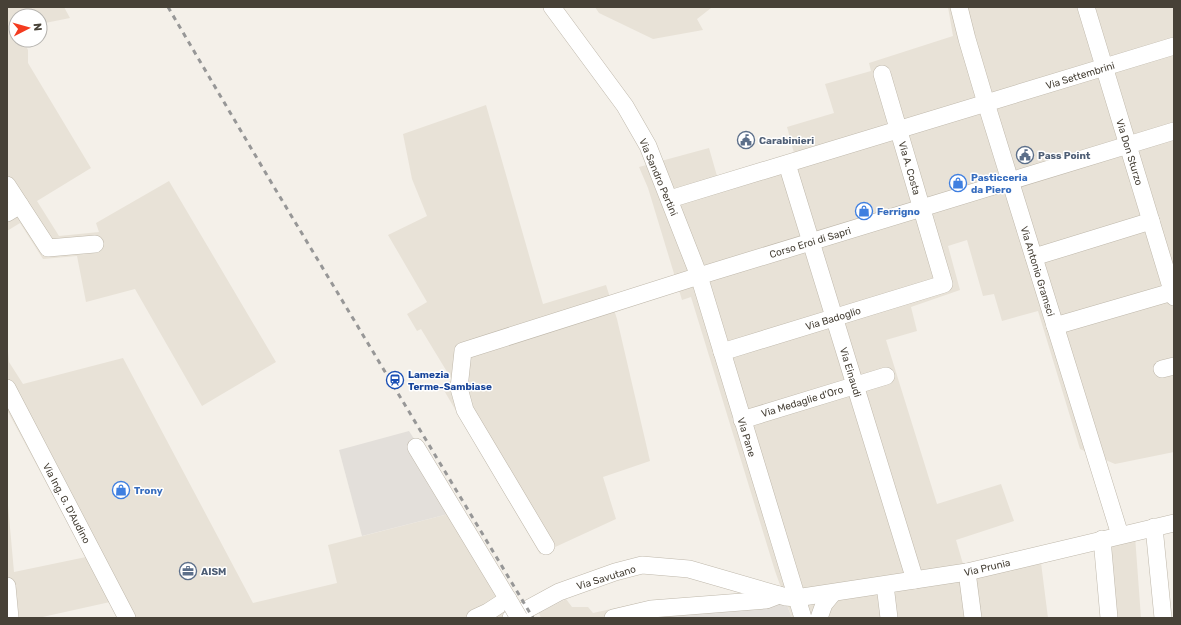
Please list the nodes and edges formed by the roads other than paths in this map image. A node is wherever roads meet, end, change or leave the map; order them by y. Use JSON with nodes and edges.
{"nodes":[{"id":1,"x":552,"y":7,"type":"edge"},
{"id":2,"x":960,"y":7,"type":"edge"},
{"id":3,"x":1086,"y":7,"type":"edge"},
{"id":4,"x":1174,"y":46,"type":"edge"},
{"id":5,"x":1104,"y":67,"type":"junction"},
{"id":6,"x":882,"y":74,"type":"dead end"},
{"id":7,"x":986,"y":103,"type":"junction"},
{"id":8,"x":899,"y":130,"type":"junction"},
{"id":9,"x":1174,"y":131,"type":"edge"},
{"id":10,"x":1128,"y":145,"type":"junction"},
{"id":11,"x":787,"y":164,"type":"junction"},
{"id":12,"x":1010,"y":181,"type":"junction"},
{"id":13,"x":7,"y":185,"type":"edge"},
{"id":14,"x":670,"y":199,"type":"junction"},
{"id":15,"x":921,"y":208,"type":"junction"},
{"id":16,"x":13,"y":209,"type":"edge"},
{"id":17,"x":1151,"y":221,"type":"junction"},
{"id":18,"x":811,"y":242,"type":"junction"},
{"id":19,"x":95,"y":244,"type":"dead end"},
{"id":20,"x":1034,"y":257,"type":"junction"},
{"id":21,"x":698,"y":276,"type":"junction"},
{"id":22,"x":944,"y":284,"type":"joint"},
{"id":23,"x":1172,"y":287,"type":"edge"},
{"id":24,"x":834,"y":318,"type":"junction"},
{"id":25,"x":1055,"y":326,"type":"junction"},
{"id":26,"x":722,"y":352,"type":"junction"},
{"id":27,"x":886,"y":376,"type":"dead end"},
{"id":28,"x":855,"y":385,"type":"junction"},
{"id":29,"x":7,"y":388,"type":"edge"},
{"id":30,"x":742,"y":420,"type":"junction"},
{"id":31,"x":416,"y":447,"type":"dead end"},
{"id":32,"x":1174,"y":523,"type":"edge"},
{"id":33,"x":1154,"y":527,"type":"junction"},
{"id":34,"x":1120,"y":535,"type":"junction"},
{"id":35,"x":1102,"y":539,"type":"junction"},
{"id":36,"x":546,"y":546,"type":"dead end"},
{"id":37,"x":784,"y":558,"type":"junction"},
{"id":38,"x":967,"y":572,"type":"junction"},
{"id":39,"x":915,"y":580,"type":"junction"},
{"id":40,"x":885,"y":585,"type":"junction"},
{"id":41,"x":7,"y":586,"type":"edge"},
{"id":42,"x":757,"y":588,"type":"junction"},
{"id":43,"x":833,"y":593,"type":"junction"},
{"id":44,"x":779,"y":594,"type":"junction"},
{"id":45,"x":796,"y":598,"type":"junction"},
{"id":46,"x":513,"y":610,"type":"edge"},
{"id":47,"x":10,"y":618,"type":"edge"},
{"id":48,"x":127,"y":618,"type":"edge"},
{"id":49,"x":475,"y":618,"type":"edge"},
{"id":50,"x":613,"y":618,"type":"edge"},
{"id":51,"x":803,"y":618,"type":"edge"},
{"id":52,"x":819,"y":618,"type":"edge"},
{"id":53,"x":889,"y":618,"type":"edge"},
{"id":54,"x":973,"y":618,"type":"edge"},
{"id":55,"x":1109,"y":618,"type":"edge"},
{"id":56,"x":1163,"y":618,"type":"edge"}],
"edges":[{"from":1,"to":14,"type":"street","name":"Via Sandro Pertini"},
{"from":2,"to":7,"type":"street","name":"Via Antonio Gramsci"},
{"from":3,"to":5,"type":"street","name":"Via Don Sturzo"},
{"from":4,"to":5,"type":"street","name":"Via Settembrini"},
{"from":5,"to":7,"type":"street","name":"Via Settembrini"},
{"from":5,"to":10,"type":"street","name":"Via Don Sturzo"},
{"from":6,"to":8,"type":"street","name":"Via A. Costa"},
{"from":7,"to":8,"type":"street","name":"Via Settembrini"},
{"from":7,"to":12,"type":"street","name":"Via Antonio Gramsci"},
{"from":8,"to":11,"type":"street","name":"Via Settembrini"},
{"from":8,"to":15,"type":"street","name":"Via A. Costa"},
{"from":9,"to":10,"type":"street","name":"Corso Eroi di Sapri"},
{"from":10,"to":12,"type":"street","name":"Corso Eroi di Sapri"},
{"from":10,"to":17,"type":"street","name":"Via Don Sturzo"},
{"from":11,"to":14,"type":"street","name":"Via Settembrini"},
{"from":11,"to":18,"type":"street","name":"Via Einaudi"},
{"from":12,"to":15,"type":"street","name":"Corso Eroi di Sapri"},
{"from":12,"to":20,"type":"street","name":"Via Antonio Gramsci"},
{"from":13,"to":16,"type":"street"},
{"from":14,"to":21,"type":"street","name":"Via Sandro Pertini"},
{"from":15,"to":18,"type":"street","name":"Corso Eroi di Sapri"},
{"from":15,"to":22,"type":"street","name":"Via A. Costa"},
{"from":16,"to":19,"type":"street"},
{"from":17,"to":20,"type":"street"},
{"from":17,"to":23,"type":"street","name":"Via Don Sturzo"},
{"from":18,"to":21,"type":"street","name":"Corso Eroi di Sapri"},
{"from":18,"to":24,"type":"street","name":"Via Einaudi"},
{"from":20,"to":25,"type":"street","name":"Via Antonio Gramsci"},
{"from":21,"to":26,"type":"street","name":"Via Pane"},
{"from":21,"to":36,"type":"street","name":"Corso Eroi di Sapri"},
{"from":22,"to":24,"type":"street","name":"Via Badoglio"},
{"from":23,"to":25,"type":"street"},
{"from":24,"to":26,"type":"street","name":"Via Badoglio"},
{"from":24,"to":28,"type":"street","name":"Via Einaudi"},
{"from":25,"to":34,"type":"street","name":"Via Antonio Gramsci"},
{"from":26,"to":30,"type":"street","name":"Via Pane"},
{"from":27,"to":28,"type":"street","name":"Via Medaglie d'Oro"},
{"from":28,"to":30,"type":"street","name":"Via Medaglie d'Oro"},
{"from":28,"to":39,"type":"street","name":"Via Einaudi"},
{"from":29,"to":48,"type":"street","name":"Via Ing. G. D'Audino"},
{"from":30,"to":37,"type":"street","name":"Via Pane"},
{"from":31,"to":46,"type":"street"},
{"from":32,"to":33,"type":"street","name":"Via Prunia"},
{"from":33,"to":34,"type":"street","name":"Via Prunia"},
{"from":33,"to":56,"type":"street"},
{"from":34,"to":35,"type":"street","name":"Via Prunia"},
{"from":35,"to":38,"type":"street","name":"Via Prunia"},
{"from":35,"to":55,"type":"street"},
{"from":37,"to":42,"type":"street"},
{"from":37,"to":45,"type":"street","name":"Via Pane"},
{"from":38,"to":39,"type":"street","name":"Via Prunia"},
{"from":38,"to":54,"type":"street"},
{"from":39,"to":40,"type":"street","name":"Via Prunia"},
{"from":40,"to":43,"type":"street","name":"Via Prunia"},
{"from":40,"to":53,"type":"street"},
{"from":41,"to":47,"type":"street"},
{"from":42,"to":44,"type":"street","name":"Via Savutano"},
{"from":42,"to":46,"type":"street","name":"Via Savutano"},
{"from":43,"to":45,"type":"street","name":"Via Prunia"},
{"from":43,"to":52,"type":"street"},
{"from":44,"to":45,"type":"street","name":"Via Savutano"},
{"from":44,"to":50,"type":"street"},
{"from":45,"to":51,"type":"street","name":"Via Pane"},
{"from":46,"to":49,"type":"street","name":"Via Savutano"}]}
